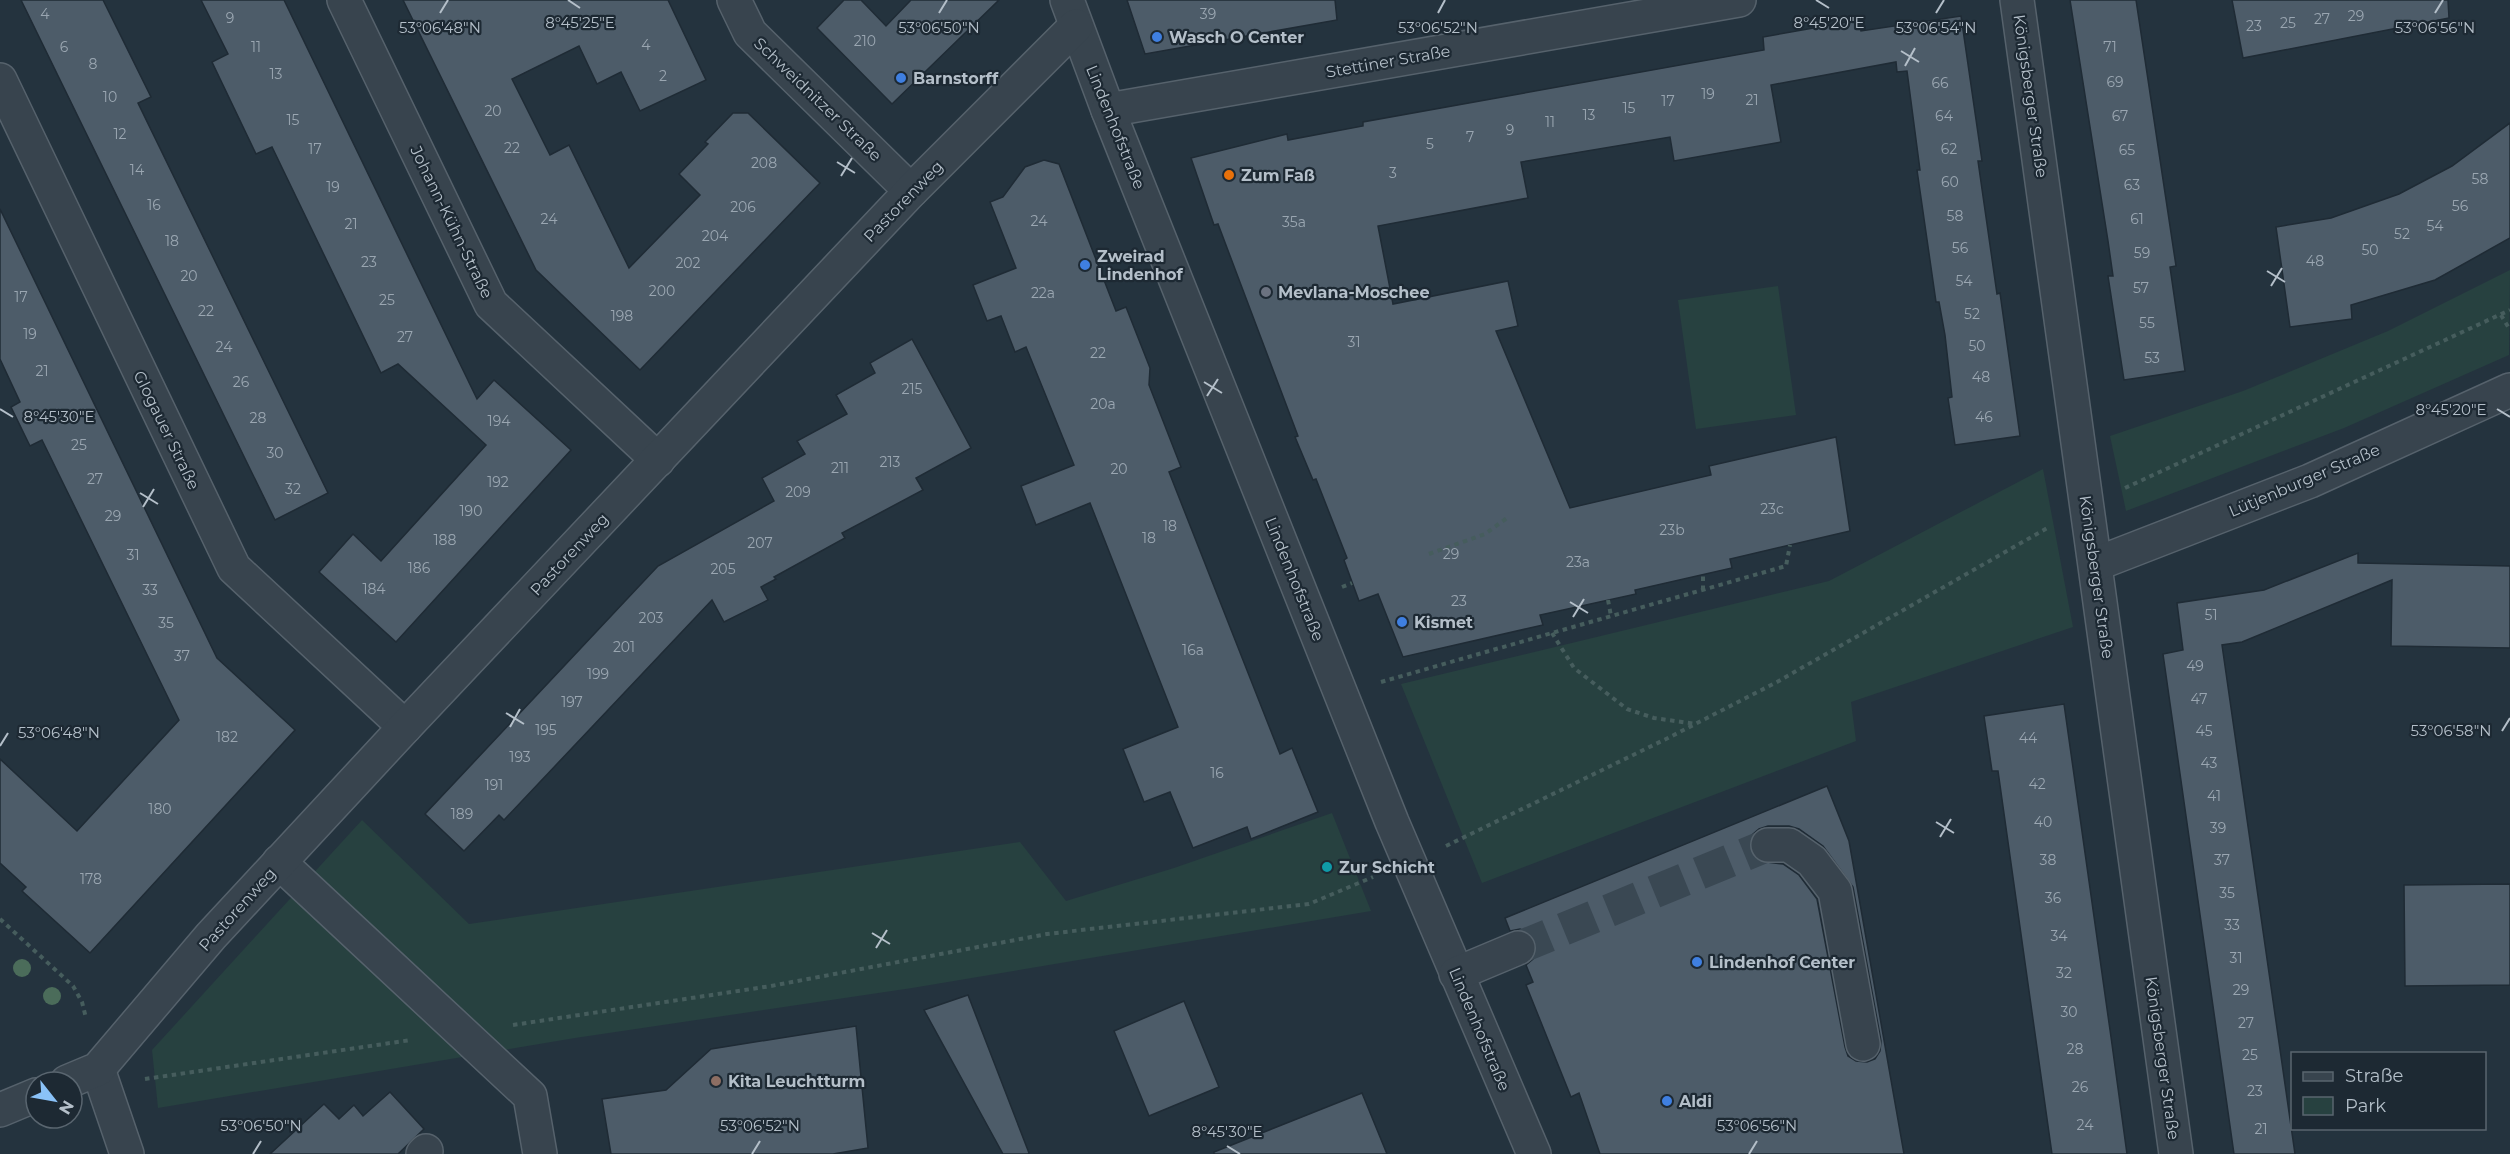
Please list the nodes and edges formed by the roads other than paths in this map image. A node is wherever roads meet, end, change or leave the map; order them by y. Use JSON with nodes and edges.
{"nodes":[{"id":1,"x":344,"y":0,"type":"edge"},
{"id":2,"x":734,"y":0,"type":"edge"},
{"id":3,"x":1739,"y":0,"type":"edge"},
{"id":4,"x":2017,"y":0,"type":"edge"},
{"id":5,"x":1071,"y":13,"type":"edge"},
{"id":6,"x":0,"y":80,"type":"edge"},
{"id":7,"x":1108,"y":110,"type":"junction"},
{"id":8,"x":911,"y":191,"type":"junction"},
{"id":9,"x":2510,"y":390,"type":"edge"},
{"id":10,"x":658,"y":460,"type":"junction"},
{"id":11,"x":2096,"y":564,"type":"junction"},
{"id":12,"x":405,"y":727,"type":"junction"},
{"id":13,"x":1768,"y":845,"type":"tunnel mouth"},
{"id":14,"x":279,"y":862,"type":"junction"},
{"id":15,"x":1518,"y":948,"type":"tunnel mouth"},
{"id":16,"x":1456,"y":974,"type":"junction"},
{"id":17,"x":1863,"y":1044,"type":"dead end"},
{"id":18,"x":98,"y":1069,"type":"junction"},
{"id":19,"x":84,"y":1075,"type":"edge"},
{"id":20,"x":24,"y":1100,"type":"edge"},
{"id":21,"x":0,"y":1110,"type":"edge"},
{"id":22,"x":127,"y":1154,"type":"edge"},
{"id":23,"x":540,"y":1154,"type":"edge"},
{"id":24,"x":1534,"y":1154,"type":"edge"},
{"id":25,"x":2176,"y":1154,"type":"edge"}],
"edges":[{"from":1,"to":10,"type":"street","name":"Johann-Kühn-Straße"},
{"from":2,"to":8,"type":"street","name":"Schweidnitzer Straße"},
{"from":3,"to":7,"type":"street","name":"Stettiner Straße"},
{"from":4,"to":11,"type":"street","name":"Königsberger Straße"},
{"from":5,"to":7,"type":"street","name":"Lindenhofstraße"},
{"from":5,"to":8,"type":"street","name":"Pastorenweg"},
{"from":6,"to":12,"type":"street","name":"Glogauer Straße"},
{"from":7,"to":16,"type":"street","name":"Lindenhofstraße"},
{"from":8,"to":10,"type":"street","name":"Pastorenweg"},
{"from":9,"to":11,"type":"street","name":"Lütjenburger Straße"},
{"from":10,"to":12,"type":"street","name":"Pastorenweg"},
{"from":11,"to":25,"type":"street","name":"Königsberger Straße"},
{"from":12,"to":14,"type":"street","name":"Pastorenweg"},
{"from":13,"to":17,"type":"street"},
{"from":14,"to":18,"type":"street","name":"Pastorenweg"},
{"from":14,"to":23,"type":"street"},
{"from":15,"to":16,"type":"street"},
{"from":16,"to":24,"type":"street","name":"Lindenhofstraße"},
{"from":18,"to":19,"type":"street","name":"Pastorenweg"},
{"from":18,"to":22,"type":"street"},
{"from":20,"to":21,"type":"street"}]}
